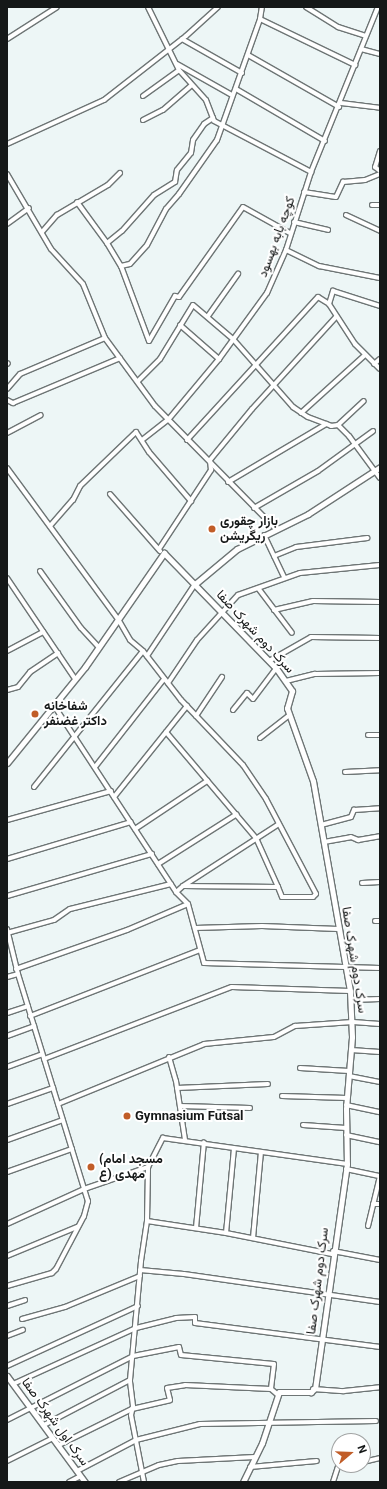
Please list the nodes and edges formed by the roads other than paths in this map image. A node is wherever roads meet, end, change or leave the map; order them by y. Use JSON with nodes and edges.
{"nodes":[{"id":1,"x":57,"y":7,"type":"edge"},
{"id":2,"x":148,"y":7,"type":"edge"},
{"id":3,"x":218,"y":7,"type":"edge"},
{"id":4,"x":262,"y":7,"type":"edge"},
{"id":5,"x":306,"y":7,"type":"edge"},
{"id":6,"x":378,"y":7,"type":"edge"},
{"id":7,"x":260,"y":19,"type":"junction"},
{"id":8,"x":366,"y":36,"type":"junction"},
{"id":9,"x":7,"y":39,"type":"edge"},
{"id":10,"x":182,"y":39,"type":"junction"},
{"id":11,"x":169,"y":49,"type":"junction"},
{"id":12,"x":361,"y":49,"type":"junction"},
{"id":13,"x":380,"y":54,"type":"edge"},
{"id":14,"x":248,"y":55,"type":"junction"},
{"id":15,"x":177,"y":63,"type":"junction"},
{"id":16,"x":355,"y":65,"type":"junction"},
{"id":17,"x":179,"y":70,"type":"junction"},
{"id":18,"x":242,"y":73,"type":"junction"},
{"id":19,"x":191,"y":86,"type":"junction"},
{"id":20,"x":236,"y":89,"type":"junction"},
{"id":21,"x":232,"y":95,"type":"junction"},
{"id":22,"x":143,"y":96,"type":"dead end"},
{"id":23,"x":340,"y":105,"type":"junction"},
{"id":24,"x":379,"y":108,"type":"dead end"},
{"id":25,"x":213,"y":118,"type":"junction"},
{"id":26,"x":143,"y":120,"type":"dead end"},
{"id":27,"x":223,"y":124,"type":"junction"},
{"id":28,"x":325,"y":140,"type":"junction"},
{"id":29,"x":7,"y":144,"type":"edge"},
{"id":30,"x":380,"y":151,"type":"edge"},
{"id":31,"x":311,"y":172,"type":"junction"},
{"id":32,"x":380,"y":172,"type":"edge"},
{"id":33,"x":120,"y":173,"type":"dead end"},
{"id":34,"x":7,"y":174,"type":"edge"},
{"id":35,"x":304,"y":192,"type":"junction"},
{"id":36,"x":77,"y":202,"type":"junction"},
{"id":37,"x":372,"y":205,"type":"dead end"},
{"id":38,"x":380,"y":205,"type":"edge"},
{"id":39,"x":29,"y":208,"type":"junction"},
{"id":40,"x":346,"y":215,"type":"dead end"},
{"id":41,"x":294,"y":222,"type":"junction"},
{"id":42,"x":7,"y":224,"type":"edge"},
{"id":43,"x":328,"y":230,"type":"dead end"},
{"id":44,"x":380,"y":231,"type":"edge"},
{"id":45,"x":42,"y":232,"type":"junction"},
{"id":46,"x":290,"y":233,"type":"junction"},
{"id":47,"x":108,"y":243,"type":"junction"},
{"id":48,"x":286,"y":250,"type":"junction"},
{"id":49,"x":121,"y":266,"type":"junction"},
{"id":50,"x":238,"y":274,"type":"dead end"},
{"id":51,"x":380,"y":278,"type":"edge"},
{"id":52,"x":329,"y":304,"type":"junction"},
{"id":53,"x":380,"y":306,"type":"edge"},
{"id":54,"x":208,"y":316,"type":"junction"},
{"id":55,"x":336,"y":317,"type":"junction"},
{"id":56,"x":180,"y":325,"type":"junction"},
{"id":57,"x":105,"y":338,"type":"junction"},
{"id":58,"x":233,"y":339,"type":"junction"},
{"id":59,"x":365,"y":355,"type":"junction"},
{"id":60,"x":120,"y":358,"type":"junction"},
{"id":61,"x":219,"y":359,"type":"junction"},
{"id":62,"x":380,"y":359,"type":"edge"},
{"id":63,"x":255,"y":364,"type":"junction"},
{"id":64,"x":374,"y":364,"type":"junction"},
{"id":65,"x":380,"y":369,"type":"edge"},
{"id":66,"x":138,"y":381,"type":"junction"},
{"id":67,"x":275,"y":384,"type":"junction"},
{"id":68,"x":7,"y":389,"type":"edge"},
{"id":69,"x":7,"y":400,"type":"edge"},
{"id":70,"x":364,"y":401,"type":"dead end"},
{"id":71,"x":301,"y":412,"type":"junction"},
{"id":72,"x":41,"y":415,"type":"dead end"},
{"id":73,"x":168,"y":420,"type":"junction"},
{"id":74,"x":326,"y":424,"type":"junction"},
{"id":75,"x":338,"y":425,"type":"junction"},
{"id":76,"x":373,"y":431,"type":"dead end"},
{"id":77,"x":7,"y":433,"type":"edge"},
{"id":78,"x":142,"y":440,"type":"junction"},
{"id":79,"x":187,"y":440,"type":"junction"},
{"id":80,"x":355,"y":444,"type":"junction"},
{"id":81,"x":210,"y":465,"type":"junction"},
{"id":82,"x":380,"y":467,"type":"edge"},
{"id":83,"x":7,"y":468,"type":"edge"},
{"id":84,"x":375,"y":471,"type":"junction"},
{"id":85,"x":380,"y":478,"type":"edge"},
{"id":86,"x":228,"y":482,"type":"junction"},
{"id":87,"x":110,"y":494,"type":"dead end"},
{"id":88,"x":190,"y":501,"type":"junction"},
{"id":89,"x":254,"y":508,"type":"junction"},
{"id":90,"x":50,"y":526,"type":"junction"},
{"id":91,"x":276,"y":529,"type":"junction"},
{"id":92,"x":264,"y":535,"type":"junction"},
{"id":93,"x":367,"y":538,"type":"dead end"},
{"id":94,"x":161,"y":552,"type":"junction"},
{"id":95,"x":274,"y":556,"type":"junction"},
{"id":96,"x":380,"y":565,"type":"edge"},
{"id":97,"x":40,"y":571,"type":"dead end"},
{"id":98,"x":284,"y":577,"type":"junction"},
{"id":99,"x":7,"y":578,"type":"edge"},
{"id":100,"x":195,"y":584,"type":"junction"},
{"id":101,"x":258,"y":588,"type":"junction"},
{"id":102,"x":380,"y":602,"type":"edge"},
{"id":103,"x":274,"y":610,"type":"junction"},
{"id":104,"x":221,"y":613,"type":"junction"},
{"id":105,"x":118,"y":619,"type":"junction"},
{"id":106,"x":43,"y":632,"type":"junction"},
{"id":107,"x":292,"y":633,"type":"dead end"},
{"id":108,"x":380,"y":638,"type":"edge"},
{"id":109,"x":99,"y":647,"type":"junction"},
{"id":110,"x":7,"y":651,"type":"edge"},
{"id":111,"x":143,"y":651,"type":"junction"},
{"id":112,"x":58,"y":653,"type":"junction"},
{"id":113,"x":146,"y":656,"type":"junction"},
{"id":114,"x":269,"y":662,"type":"junction"},
{"id":115,"x":276,"y":668,"type":"junction"},
{"id":116,"x":380,"y":673,"type":"edge"},
{"id":117,"x":222,"y":677,"type":"dead end"},
{"id":118,"x":75,"y":679,"type":"junction"},
{"id":119,"x":164,"y":679,"type":"junction"},
{"id":120,"x":286,"y":681,"type":"junction"},
{"id":121,"x":168,"y":683,"type":"junction"},
{"id":122,"x":7,"y":690,"type":"edge"},
{"id":123,"x":53,"y":704,"type":"junction"},
{"id":124,"x":187,"y":706,"type":"junction"},
{"id":125,"x":233,"y":710,"type":"dead end"},
{"id":126,"x":289,"y":715,"type":"junction"},
{"id":127,"x":196,"y":716,"type":"junction"},
{"id":128,"x":166,"y":732,"type":"junction"},
{"id":129,"x":368,"y":735,"type":"dead end"},
{"id":130,"x":380,"y":735,"type":"edge"},
{"id":131,"x":76,"y":737,"type":"junction"},
{"id":132,"x":260,"y":738,"type":"dead end"},
{"id":133,"x":7,"y":763,"type":"edge"},
{"id":134,"x":94,"y":767,"type":"junction"},
{"id":135,"x":380,"y":770,"type":"edge"},
{"id":136,"x":345,"y":772,"type":"dead end"},
{"id":137,"x":207,"y":781,"type":"junction"},
{"id":138,"x":34,"y":787,"type":"dead end"},
{"id":139,"x":110,"y":791,"type":"junction"},
{"id":140,"x":114,"y":797,"type":"junction"},
{"id":141,"x":380,"y":808,"type":"edge"},
{"id":142,"x":237,"y":814,"type":"junction"},
{"id":143,"x":7,"y":820,"type":"edge"},
{"id":144,"x":131,"y":822,"type":"junction"},
{"id":145,"x":280,"y":824,"type":"junction"},
{"id":146,"x":322,"y":825,"type":"junction"},
{"id":147,"x":135,"y":829,"type":"junction"},
{"id":148,"x":380,"y":836,"type":"edge"},
{"id":149,"x":256,"y":838,"type":"junction"},
{"id":150,"x":324,"y":842,"type":"junction"},
{"id":151,"x":152,"y":854,"type":"junction"},
{"id":152,"x":7,"y":859,"type":"edge"},
{"id":153,"x":158,"y":864,"type":"junction"},
{"id":154,"x":380,"y":882,"type":"edge"},
{"id":155,"x":362,"y":883,"type":"dead end"},
{"id":156,"x":171,"y":884,"type":"junction"},
{"id":157,"x":183,"y":886,"type":"junction"},
{"id":158,"x":278,"y":887,"type":"junction"},
{"id":159,"x":176,"y":892,"type":"junction"},
{"id":160,"x":7,"y":896,"type":"edge"},
{"id":161,"x":188,"y":904,"type":"junction"},
{"id":162,"x":380,"y":920,"type":"edge"},
{"id":163,"x":375,"y":921,"type":"dead end"},
{"id":164,"x":195,"y":928,"type":"junction"},
{"id":165,"x":338,"y":929,"type":"junction"},
{"id":166,"x":7,"y":932,"type":"edge"},
{"id":167,"x":200,"y":950,"type":"junction"},
{"id":168,"x":345,"y":968,"type":"junction"},
{"id":169,"x":380,"y":968,"type":"edge"},
{"id":170,"x":16,"y":969,"type":"junction"},
{"id":171,"x":18,"y":974,"type":"junction"},
{"id":172,"x":7,"y":977,"type":"edge"},
{"id":173,"x":350,"y":991,"type":"junction"},
{"id":174,"x":380,"y":999,"type":"edge"},
{"id":175,"x":351,"y":1000,"type":"junction"},
{"id":176,"x":28,"y":1006,"type":"junction"},
{"id":177,"x":7,"y":1013,"type":"edge"},
{"id":178,"x":30,"y":1016,"type":"junction"},
{"id":179,"x":353,"y":1022,"type":"junction"},
{"id":180,"x":380,"y":1024,"type":"edge"},
{"id":181,"x":34,"y":1026,"type":"junction"},
{"id":182,"x":7,"y":1036,"type":"edge"},
{"id":183,"x":351,"y":1050,"type":"junction"},
{"id":184,"x":380,"y":1052,"type":"edge"},
{"id":185,"x":42,"y":1054,"type":"junction"},
{"id":186,"x":169,"y":1057,"type":"junction"},
{"id":187,"x":44,"y":1059,"type":"junction"},
{"id":188,"x":7,"y":1067,"type":"edge"},
{"id":189,"x":300,"y":1068,"type":"dead end"},
{"id":190,"x":349,"y":1074,"type":"junction"},
{"id":191,"x":380,"y":1082,"type":"edge"},
{"id":192,"x":268,"y":1084,"type":"dead end"},
{"id":193,"x":53,"y":1088,"type":"junction"},
{"id":194,"x":177,"y":1088,"type":"junction"},
{"id":195,"x":282,"y":1096,"type":"dead end"},
{"id":196,"x":347,"y":1098,"type":"junction"},
{"id":197,"x":7,"y":1104,"type":"edge"},
{"id":198,"x":58,"y":1104,"type":"junction"},
{"id":199,"x":346,"y":1105,"type":"junction"},
{"id":200,"x":180,"y":1106,"type":"junction"},
{"id":201,"x":250,"y":1108,"type":"dead end"},
{"id":202,"x":380,"y":1112,"type":"edge"},
{"id":203,"x":63,"y":1120,"type":"junction"},
{"id":204,"x":302,"y":1125,"type":"dead end"},
{"id":205,"x":346,"y":1128,"type":"junction"},
{"id":206,"x":346,"y":1135,"type":"junction"},
{"id":207,"x":7,"y":1140,"type":"edge"},
{"id":208,"x":185,"y":1140,"type":"junction"},
{"id":209,"x":204,"y":1142,"type":"junction"},
{"id":210,"x":380,"y":1142,"type":"edge"},
{"id":211,"x":234,"y":1148,"type":"junction"},
{"id":212,"x":72,"y":1149,"type":"junction"},
{"id":213,"x":261,"y":1152,"type":"junction"},
{"id":214,"x":346,"y":1166,"type":"junction"},
{"id":215,"x":148,"y":1167,"type":"junction"},
{"id":216,"x":7,"y":1172,"type":"edge"},
{"id":217,"x":380,"y":1176,"type":"edge"},
{"id":218,"x":84,"y":1189,"type":"junction"},
{"id":219,"x":373,"y":1204,"type":"junction"},
{"id":220,"x":380,"y":1204,"type":"edge"},
{"id":221,"x":148,"y":1221,"type":"junction"},
{"id":222,"x":7,"y":1224,"type":"edge"},
{"id":223,"x":368,"y":1226,"type":"dead end"},
{"id":224,"x":78,"y":1227,"type":"junction"},
{"id":225,"x":196,"y":1228,"type":"junction"},
{"id":226,"x":226,"y":1232,"type":"junction"},
{"id":227,"x":254,"y":1238,"type":"junction"},
{"id":228,"x":332,"y":1253,"type":"junction"},
{"id":229,"x":7,"y":1256,"type":"edge"},
{"id":230,"x":380,"y":1260,"type":"edge"},
{"id":231,"x":140,"y":1270,"type":"junction"},
{"id":232,"x":140,"y":1276,"type":"junction"},
{"id":233,"x":7,"y":1286,"type":"edge"},
{"id":234,"x":329,"y":1294,"type":"junction"},
{"id":235,"x":25,"y":1300,"type":"dead end"},
{"id":236,"x":380,"y":1302,"type":"edge"},
{"id":237,"x":7,"y":1306,"type":"edge"},
{"id":238,"x":138,"y":1306,"type":"junction"},
{"id":239,"x":22,"y":1319,"type":"dead end"},
{"id":240,"x":136,"y":1328,"type":"junction"},
{"id":241,"x":23,"y":1330,"type":"dead end"},
{"id":242,"x":7,"y":1336,"type":"edge"},
{"id":243,"x":322,"y":1340,"type":"junction"},
{"id":244,"x":380,"y":1347,"type":"edge"},
{"id":245,"x":133,"y":1356,"type":"junction"},
{"id":246,"x":7,"y":1366,"type":"edge"},
{"id":247,"x":7,"y":1376,"type":"edge"},
{"id":248,"x":130,"y":1380,"type":"junction"},
{"id":249,"x":13,"y":1384,"type":"junction"},
{"id":250,"x":380,"y":1387,"type":"edge"},
{"id":251,"x":271,"y":1389,"type":"junction"},
{"id":252,"x":313,"y":1390,"type":"junction"},
{"id":253,"x":278,"y":1394,"type":"junction"},
{"id":254,"x":31,"y":1408,"type":"junction"},
{"id":255,"x":132,"y":1409,"type":"junction"},
{"id":256,"x":7,"y":1420,"type":"edge"},
{"id":257,"x":376,"y":1421,"type":"dead end"},
{"id":258,"x":268,"y":1424,"type":"junction"},
{"id":259,"x":44,"y":1425,"type":"junction"},
{"id":260,"x":54,"y":1438,"type":"junction"},
{"id":261,"x":136,"y":1440,"type":"junction"},
{"id":262,"x":59,"y":1445,"type":"junction"},
{"id":263,"x":255,"y":1457,"type":"junction"},
{"id":264,"x":7,"y":1461,"type":"edge"},
{"id":265,"x":317,"y":1461,"type":"dead end"},
{"id":266,"x":250,"y":1467,"type":"junction"},
{"id":267,"x":77,"y":1471,"type":"junction"},
{"id":268,"x":142,"y":1471,"type":"junction"},
{"id":269,"x":81,"y":1476,"type":"junction"},
{"id":270,"x":69,"y":1482,"type":"edge"},
{"id":271,"x":86,"y":1482,"type":"edge"},
{"id":272,"x":119,"y":1482,"type":"edge"},
{"id":273,"x":144,"y":1482,"type":"edge"},
{"id":274,"x":242,"y":1482,"type":"edge"}],
"edges":[{"from":1,"to":9,"type":"street"},
{"from":2,"to":11,"type":"street"},
{"from":3,"to":10,"type":"street"},
{"from":4,"to":7,"type":"street"},
{"from":5,"to":8,"type":"street"},
{"from":6,"to":8,"type":"street","name":"کوچه بابه بهسود"},
{"from":7,"to":14,"type":"street"},
{"from":7,"to":16,"type":"street"},
{"from":8,"to":12,"type":"street","name":"کوچه بابه بهسود"},
{"from":10,"to":11,"type":"street"},
{"from":10,"to":18,"type":"street"},
{"from":11,"to":15,"type":"street"},
{"from":11,"to":29,"type":"street"},
{"from":12,"to":13,"type":"street"},
{"from":12,"to":16,"type":"street","name":"کوچه بابه بهسود"},
{"from":14,"to":18,"type":"street"},
{"from":14,"to":23,"type":"street"},
{"from":15,"to":17,"type":"street"},
{"from":15,"to":21,"type":"street"},
{"from":16,"to":23,"type":"street","name":"کوچه بابه بهسود"},
{"from":17,"to":19,"type":"street"},
{"from":17,"to":22,"type":"street"},
{"from":18,"to":20,"type":"street"},
{"from":19,"to":25,"type":"street"},
{"from":19,"to":26,"type":"street"},
{"from":20,"to":21,"type":"street"},
{"from":20,"to":28,"type":"street"},
{"from":21,"to":27,"type":"street"},
{"from":23,"to":24,"type":"street"},
{"from":23,"to":28,"type":"street","name":"کوچه بابه بهسود"},
{"from":25,"to":27,"type":"street"},
{"from":25,"to":47,"type":"street"},
{"from":27,"to":31,"type":"street"},
{"from":27,"to":49,"type":"street"},
{"from":28,"to":31,"type":"street","name":"کوچه بابه بهسود"},
{"from":30,"to":32,"type":"street"},
{"from":31,"to":35,"type":"street","name":"کوچه بابه بهسود"},
{"from":32,"to":35,"type":"street"},
{"from":33,"to":36,"type":"street"},
{"from":34,"to":39,"type":"street"},
{"from":35,"to":41,"type":"street","name":"کوچه بابه بهسود"},
{"from":36,"to":45,"type":"street"},
{"from":36,"to":47,"type":"street"},
{"from":37,"to":38,"type":"street"},
{"from":39,"to":42,"type":"street"},
{"from":39,"to":45,"type":"street"},
{"from":40,"to":44,"type":"street"},
{"from":41,"to":43,"type":"street"},
{"from":41,"to":46,"type":"street","name":"کوچه بابه بهسود"},
{"from":45,"to":57,"type":"street"},
{"from":46,"to":48,"type":"street","name":"کوچه بابه بهسود"},
{"from":46,"to":49,"type":"street"},
{"from":47,"to":49,"type":"street"},
{"from":48,"to":51,"type":"street"},
{"from":48,"to":58,"type":"street","name":"کوچه بابه بهسود"},
{"from":50,"to":54,"type":"street"},
{"from":52,"to":53,"type":"street"},
{"from":52,"to":55,"type":"street"},
{"from":52,"to":63,"type":"street"},
{"from":54,"to":56,"type":"street"},
{"from":54,"to":58,"type":"street"},
{"from":55,"to":59,"type":"street"},
{"from":55,"to":67,"type":"street"},
{"from":56,"to":61,"type":"street"},
{"from":56,"to":66,"type":"street"},
{"from":57,"to":60,"type":"street"},
{"from":57,"to":68,"type":"street"},
{"from":58,"to":61,"type":"street","name":"کوچه بابه بهسود"},
{"from":58,"to":63,"type":"street"},
{"from":59,"to":64,"type":"street"},
{"from":59,"to":71,"type":"street"},
{"from":60,"to":66,"type":"street"},
{"from":60,"to":69,"type":"street"},
{"from":61,"to":73,"type":"street","name":"کوچه بابه بهسود"},
{"from":62,"to":64,"type":"street"},
{"from":63,"to":67,"type":"street"},
{"from":63,"to":79,"type":"street"},
{"from":64,"to":65,"type":"street"},
{"from":66,"to":73,"type":"street"},
{"from":67,"to":71,"type":"street"},
{"from":67,"to":81,"type":"street"},
{"from":70,"to":75,"type":"street"},
{"from":71,"to":74,"type":"street"},
{"from":72,"to":77,"type":"street"},
{"from":73,"to":78,"type":"street","name":"کوچه بابه بهسود"},
{"from":73,"to":79,"type":"street"},
{"from":74,"to":75,"type":"street"},
{"from":74,"to":86,"type":"street"},
{"from":75,"to":80,"type":"street"},
{"from":76,"to":80,"type":"street"},
{"from":78,"to":88,"type":"street"},
{"from":78,"to":90,"type":"street"},
{"from":79,"to":81,"type":"street"},
{"from":80,"to":84,"type":"street"},
{"from":80,"to":89,"type":"street"},
{"from":81,"to":86,"type":"street"},
{"from":81,"to":88,"type":"street"},
{"from":82,"to":84,"type":"street"},
{"from":83,"to":90,"type":"street"},
{"from":84,"to":85,"type":"street"},
{"from":84,"to":91,"type":"street"},
{"from":86,"to":89,"type":"street"},
{"from":87,"to":94,"type":"street"},
{"from":88,"to":94,"type":"street"},
{"from":89,"to":91,"type":"street"},
{"from":90,"to":105,"type":"street"},
{"from":91,"to":92,"type":"street"},
{"from":92,"to":95,"type":"street"},
{"from":92,"to":100,"type":"street"},
{"from":93,"to":95,"type":"street"},
{"from":94,"to":100,"type":"street","name":"سرک دوم شهرک صفا"},
{"from":94,"to":105,"type":"street"},
{"from":95,"to":98,"type":"street"},
{"from":96,"to":98,"type":"street"},
{"from":97,"to":109,"type":"street"},
{"from":98,"to":101,"type":"street"},
{"from":99,"to":106,"type":"street"},
{"from":100,"to":104,"type":"street","name":"سرک دوم شهرک صفا"},
{"from":100,"to":113,"type":"street"},
{"from":101,"to":103,"type":"street"},
{"from":101,"to":104,"type":"street"},
{"from":102,"to":103,"type":"street"},
{"from":103,"to":107,"type":"street"},
{"from":104,"to":114,"type":"street","name":"سرک دوم شهرک صفا"},
{"from":104,"to":121,"type":"street"},
{"from":105,"to":109,"type":"street"},
{"from":105,"to":111,"type":"street"},
{"from":106,"to":110,"type":"street"},
{"from":106,"to":112,"type":"street"},
{"from":108,"to":114,"type":"street"},
{"from":109,"to":118,"type":"street"},
{"from":111,"to":113,"type":"street"},
{"from":111,"to":131,"type":"street"},
{"from":112,"to":118,"type":"street"},
{"from":112,"to":122,"type":"street"},
{"from":113,"to":119,"type":"street"},
{"from":114,"to":115,"type":"street","name":"سرک دوم شهرک صفا"},
{"from":115,"to":120,"type":"street","name":"سرک دوم شهرک صفا"},
{"from":115,"to":125,"type":"street"},
{"from":116,"to":120,"type":"street"},
{"from":117,"to":127,"type":"street"},
{"from":118,"to":123,"type":"street"},
{"from":119,"to":121,"type":"street"},
{"from":119,"to":134,"type":"street"},
{"from":120,"to":126,"type":"street","name":"سرک دوم شهرک صفا"},
{"from":121,"to":124,"type":"street"},
{"from":123,"to":131,"type":"street"},
{"from":123,"to":133,"type":"street"},
{"from":124,"to":127,"type":"street"},
{"from":124,"to":128,"type":"street"},
{"from":126,"to":132,"type":"street"},
{"from":126,"to":146,"type":"street","name":"سرک دوم شهرک صفا"},
{"from":127,"to":145,"type":"street"},
{"from":128,"to":137,"type":"street"},
{"from":128,"to":140,"type":"street"},
{"from":129,"to":130,"type":"street"},
{"from":131,"to":134,"type":"street"},
{"from":131,"to":138,"type":"street"},
{"from":134,"to":139,"type":"street"},
{"from":135,"to":136,"type":"street"},
{"from":137,"to":142,"type":"street"},
{"from":137,"to":147,"type":"street"},
{"from":139,"to":140,"type":"street"},
{"from":139,"to":143,"type":"street"},
{"from":140,"to":144,"type":"street"},
{"from":141,"to":146,"type":"street"},
{"from":142,"to":149,"type":"street"},
{"from":142,"to":153,"type":"street"},
{"from":144,"to":147,"type":"street"},
{"from":144,"to":152,"type":"street"},
{"from":145,"to":149,"type":"street"},
{"from":145,"to":158,"type":"street"},
{"from":146,"to":150,"type":"street","name":"سرک دوم شهرک صفا"},
{"from":147,"to":151,"type":"street"},
{"from":148,"to":150,"type":"street"},
{"from":149,"to":157,"type":"street"},
{"from":149,"to":158,"type":"street"},
{"from":150,"to":165,"type":"street","name":"سرک دوم شهرک صفا"},
{"from":151,"to":153,"type":"street"},
{"from":151,"to":160,"type":"street"},
{"from":153,"to":156,"type":"street"},
{"from":154,"to":155,"type":"street"},
{"from":156,"to":159,"type":"street"},
{"from":156,"to":166,"type":"street"},
{"from":157,"to":158,"type":"street"},
{"from":157,"to":159,"type":"street"},
{"from":159,"to":161,"type":"street"},
{"from":161,"to":164,"type":"street"},
{"from":161,"to":170,"type":"street"},
{"from":162,"to":163,"type":"street"},
{"from":164,"to":165,"type":"street"},
{"from":164,"to":167,"type":"street"},
{"from":165,"to":168,"type":"street","name":"سرک دوم شهرک صفا"},
{"from":166,"to":170,"type":"street"},
{"from":167,"to":168,"type":"street"},
{"from":167,"to":178,"type":"street"},
{"from":168,"to":169,"type":"street"},
{"from":168,"to":173,"type":"street","name":"سرک دوم شهرک صفا"},
{"from":170,"to":171,"type":"street"},
{"from":171,"to":172,"type":"street"},
{"from":171,"to":176,"type":"street"},
{"from":173,"to":175,"type":"street","name":"سرک دوم شهرک صفا"},
{"from":173,"to":187,"type":"street"},
{"from":174,"to":175,"type":"street"},
{"from":175,"to":179,"type":"street","name":"سرک دوم شهرک صفا"},
{"from":176,"to":177,"type":"street"},
{"from":176,"to":178,"type":"street"},
{"from":178,"to":181,"type":"street"},
{"from":179,"to":180,"type":"street"},
{"from":179,"to":183,"type":"street","name":"سرک دوم شهرک صفا"},
{"from":179,"to":186,"type":"street"},
{"from":181,"to":182,"type":"street"},
{"from":181,"to":185,"type":"street"},
{"from":183,"to":184,"type":"street"},
{"from":183,"to":190,"type":"street","name":"سرک دوم شهرک صفا"},
{"from":185,"to":187,"type":"street"},
{"from":185,"to":188,"type":"street"},
{"from":186,"to":194,"type":"street"},
{"from":186,"to":198,"type":"street"},
{"from":187,"to":193,"type":"street"},
{"from":189,"to":190,"type":"street"},
{"from":190,"to":191,"type":"street"},
{"from":190,"to":196,"type":"street","name":"سرک دوم شهرک صفا"},
{"from":192,"to":194,"type":"street"},
{"from":193,"to":197,"type":"street"},
{"from":193,"to":198,"type":"street"},
{"from":194,"to":200,"type":"street"},
{"from":195,"to":196,"type":"street"},
{"from":196,"to":199,"type":"street","name":"سرک دوم شهرک صفا"},
{"from":198,"to":203,"type":"street"},
{"from":199,"to":202,"type":"street"},
{"from":199,"to":205,"type":"street","name":"سرک دوم شهرک صفا"},
{"from":200,"to":201,"type":"street"},
{"from":200,"to":208,"type":"street"},
{"from":203,"to":207,"type":"street"},
{"from":203,"to":212,"type":"street"},
{"from":204,"to":205,"type":"street"},
{"from":205,"to":206,"type":"street","name":"سرک دوم شهرک صفا"},
{"from":206,"to":210,"type":"street"},
{"from":206,"to":214,"type":"street","name":"سرک دوم شهرک صفا"},
{"from":208,"to":209,"type":"street"},
{"from":208,"to":215,"type":"street"},
{"from":209,"to":211,"type":"street"},
{"from":209,"to":225,"type":"street"},
{"from":211,"to":213,"type":"street"},
{"from":211,"to":226,"type":"street"},
{"from":212,"to":216,"type":"street"},
{"from":212,"to":218,"type":"street"},
{"from":213,"to":214,"type":"street"},
{"from":213,"to":227,"type":"street"},
{"from":214,"to":217,"type":"street"},
{"from":214,"to":228,"type":"street","name":"سرک دوم شهرک صفا"},
{"from":215,"to":218,"type":"street"},
{"from":215,"to":221,"type":"street"},
{"from":217,"to":219,"type":"street"},
{"from":218,"to":222,"type":"street"},
{"from":218,"to":224,"type":"street"},
{"from":219,"to":220,"type":"street"},
{"from":219,"to":223,"type":"street"},
{"from":221,"to":225,"type":"street"},
{"from":221,"to":231,"type":"street"},
{"from":224,"to":229,"type":"street"},
{"from":224,"to":233,"type":"street"},
{"from":225,"to":226,"type":"street"},
{"from":226,"to":227,"type":"street"},
{"from":227,"to":228,"type":"street"},
{"from":228,"to":230,"type":"street"},
{"from":228,"to":234,"type":"street","name":"سرک دوم شهرک صفا"},
{"from":231,"to":232,"type":"street"},
{"from":231,"to":234,"type":"street"},
{"from":232,"to":238,"type":"street"},
{"from":232,"to":239,"type":"street"},
{"from":234,"to":236,"type":"street"},
{"from":234,"to":243,"type":"street","name":"سرک دوم شهرک صفا"},
{"from":235,"to":237,"type":"street"},
{"from":238,"to":240,"type":"street"},
{"from":238,"to":246,"type":"street"},
{"from":240,"to":243,"type":"street"},
{"from":240,"to":245,"type":"street"},
{"from":240,"to":249,"type":"street"},
{"from":241,"to":242,"type":"street"},
{"from":243,"to":244,"type":"street"},
{"from":243,"to":252,"type":"street","name":"سرک دوم شهرک صفا"},
{"from":245,"to":248,"type":"street"},
{"from":245,"to":251,"type":"street"},
{"from":245,"to":254,"type":"street"},
{"from":247,"to":249,"type":"street","name":"سرک اول شهرک صفا"},
{"from":248,"to":255,"type":"street"},
{"from":248,"to":259,"type":"street"},
{"from":249,"to":254,"type":"street","name":"سرک اول شهرک صفا"},
{"from":250,"to":252,"type":"street"},
{"from":251,"to":253,"type":"street"},
{"from":251,"to":255,"type":"street"},
{"from":252,"to":253,"type":"street"},
{"from":253,"to":258,"type":"street"},
{"from":254,"to":256,"type":"street"},
{"from":254,"to":259,"type":"street","name":"سرک اول شهرک صفا"},
{"from":255,"to":261,"type":"street"},
{"from":255,"to":262,"type":"street"},
{"from":257,"to":258,"type":"street"},
{"from":258,"to":261,"type":"street"},
{"from":258,"to":263,"type":"street"},
{"from":259,"to":260,"type":"street","name":"سرک اول شهرک صفا"},
{"from":260,"to":262,"type":"street","name":"سرک اول شهرک صفا"},
{"from":260,"to":264,"type":"street"},
{"from":261,"to":267,"type":"street"},
{"from":261,"to":268,"type":"street"},
{"from":262,"to":267,"type":"street","name":"سرک اول شهرک صفا"},
{"from":263,"to":266,"type":"street"},
{"from":263,"to":268,"type":"street"},
{"from":265,"to":266,"type":"street"},
{"from":266,"to":274,"type":"street"},
{"from":267,"to":269,"type":"street","name":"سرک اول شهرک صفا"},
{"from":268,"to":272,"type":"street"},
{"from":268,"to":273,"type":"street"},
{"from":269,"to":270,"type":"street"},
{"from":269,"to":271,"type":"street","name":"سرک اول شهرک صفا"}]}
